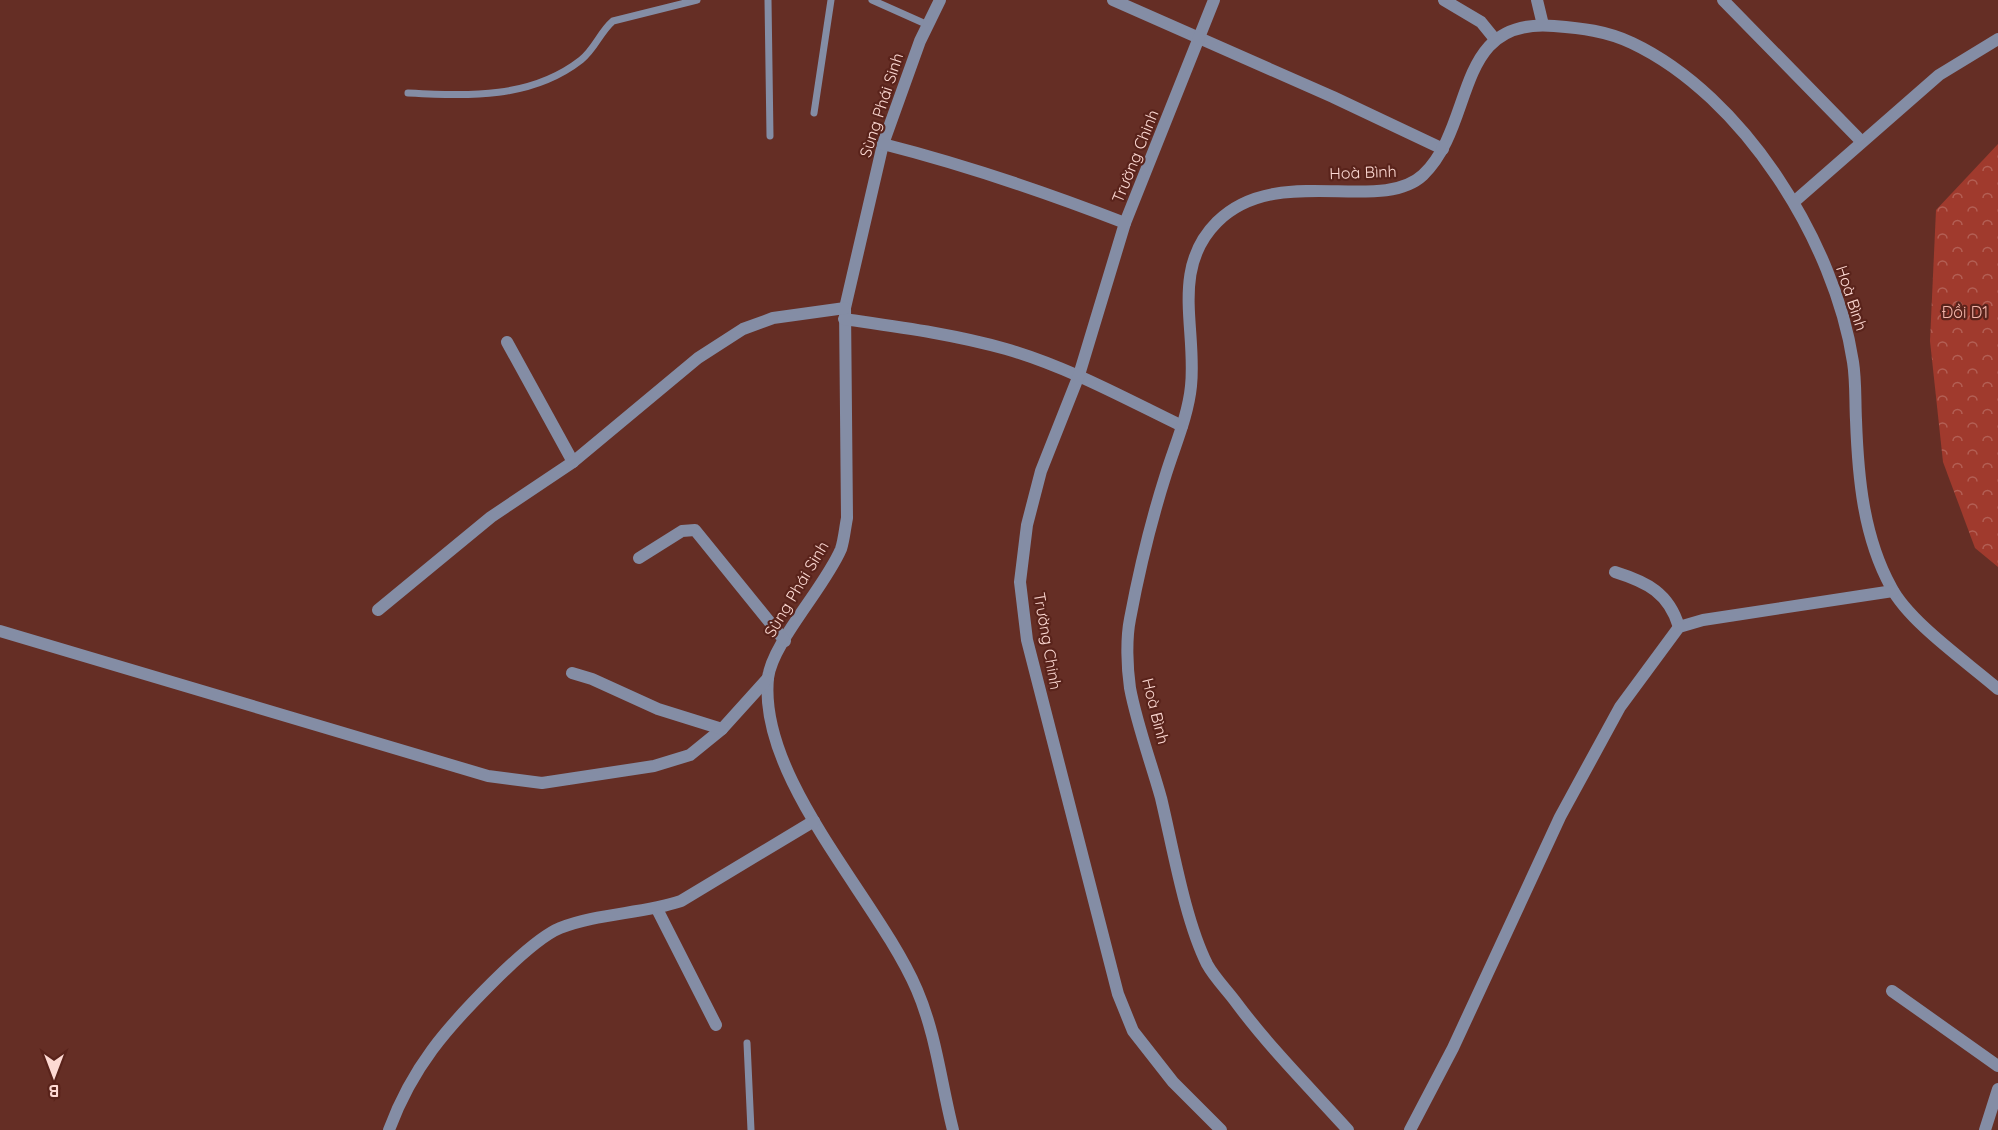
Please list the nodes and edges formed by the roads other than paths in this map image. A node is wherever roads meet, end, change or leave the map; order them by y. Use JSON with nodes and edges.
{"nodes":[{"id":1,"x":697,"y":0,"type":"edge"},
{"id":2,"x":768,"y":0,"type":"edge"},
{"id":3,"x":831,"y":0,"type":"edge"},
{"id":4,"x":872,"y":0,"type":"edge"},
{"id":5,"x":940,"y":0,"type":"edge"},
{"id":6,"x":1113,"y":0,"type":"edge"},
{"id":7,"x":1214,"y":0,"type":"edge"},
{"id":8,"x":1444,"y":0,"type":"edge"},
{"id":9,"x":1537,"y":0,"type":"edge"},
{"id":10,"x":1723,"y":0,"type":"edge"},
{"id":11,"x":928,"y":25,"type":"junction"},
{"id":12,"x":1543,"y":25,"type":"junction"},
{"id":13,"x":1494,"y":38,"type":"junction"},
{"id":14,"x":1200,"y":39,"type":"junction"},
{"id":15,"x":1998,"y":39,"type":"edge"},
{"id":16,"x":408,"y":93,"type":"dead end"},
{"id":17,"x":814,"y":113,"type":"dead end"},
{"id":18,"x":770,"y":136,"type":"dead end"},
{"id":19,"x":1861,"y":141,"type":"junction"},
{"id":20,"x":883,"y":144,"type":"junction"},
{"id":21,"x":1443,"y":148,"type":"junction"},
{"id":22,"x":1795,"y":201,"type":"junction"},
{"id":23,"x":1125,"y":223,"type":"junction"},
{"id":24,"x":845,"y":314,"type":"junction"},
{"id":25,"x":507,"y":342,"type":"dead end"},
{"id":26,"x":1079,"y":375,"type":"junction"},
{"id":27,"x":1182,"y":426,"type":"junction"},
{"id":28,"x":573,"y":462,"type":"junction"},
{"id":29,"x":639,"y":558,"type":"dead end"},
{"id":30,"x":1615,"y":572,"type":"dead end"},
{"id":31,"x":1893,"y":591,"type":"junction"},
{"id":32,"x":378,"y":610,"type":"dead end"},
{"id":33,"x":1680,"y":627,"type":"junction"},
{"id":34,"x":0,"y":632,"type":"edge"},
{"id":35,"x":785,"y":641,"type":"junction"},
{"id":36,"x":572,"y":674,"type":"dead end"},
{"id":37,"x":768,"y":678,"type":"junction"},
{"id":38,"x":1998,"y":689,"type":"edge"},
{"id":39,"x":722,"y":729,"type":"junction"},
{"id":40,"x":814,"y":821,"type":"junction"},
{"id":41,"x":657,"y":909,"type":"junction"},
{"id":42,"x":1892,"y":991,"type":"dead end"},
{"id":43,"x":716,"y":1025,"type":"dead end"},
{"id":44,"x":747,"y":1043,"type":"dead end"},
{"id":45,"x":1998,"y":1066,"type":"edge"},
{"id":46,"x":1998,"y":1089,"type":"edge"},
{"id":47,"x":389,"y":1130,"type":"edge"},
{"id":48,"x":751,"y":1130,"type":"edge"},
{"id":49,"x":953,"y":1130,"type":"edge"},
{"id":50,"x":1221,"y":1130,"type":"edge"},
{"id":51,"x":1348,"y":1130,"type":"edge"},
{"id":52,"x":1410,"y":1130,"type":"edge"},
{"id":53,"x":1985,"y":1130,"type":"edge"}],
"edges":[{"from":1,"to":16,"type":"lane"},
{"from":2,"to":18,"type":"lane"},
{"from":3,"to":17,"type":"lane"},
{"from":4,"to":11,"type":"lane"},
{"from":5,"to":11,"type":"street","name":"Sùng Phái Sinh"},
{"from":6,"to":14,"type":"street"},
{"from":7,"to":14,"type":"street","name":"Trường Chinh"},
{"from":8,"to":13,"type":"street"},
{"from":9,"to":12,"type":"street"},
{"from":10,"to":19,"type":"street"},
{"from":11,"to":20,"type":"street","name":"Sùng Phái Sinh"},
{"from":12,"to":13,"type":"street","name":"Hoà Bình"},
{"from":12,"to":22,"type":"street","name":"Hoà Bình"},
{"from":13,"to":21,"type":"street","name":"Hoà Bình"},
{"from":14,"to":21,"type":"street"},
{"from":14,"to":23,"type":"street","name":"Trường Chinh"},
{"from":15,"to":19,"type":"street"},
{"from":19,"to":22,"type":"street"},
{"from":20,"to":23,"type":"street"},
{"from":20,"to":24,"type":"street","name":"Sùng Phái Sinh"},
{"from":21,"to":27,"type":"street","name":"Hoà Bình"},
{"from":22,"to":31,"type":"street","name":"Hoà Bình"},
{"from":23,"to":26,"type":"street","name":"Trường Chinh"},
{"from":24,"to":26,"type":"street"},
{"from":24,"to":28,"type":"street"},
{"from":24,"to":35,"type":"street","name":"Sùng Phái Sinh"},
{"from":25,"to":28,"type":"street"},
{"from":26,"to":27,"type":"street"},
{"from":26,"to":50,"type":"street","name":"Trường Chinh"},
{"from":27,"to":51,"type":"street","name":"Hoà Bình"},
{"from":28,"to":32,"type":"street"},
{"from":29,"to":35,"type":"street"},
{"from":30,"to":33,"type":"street"},
{"from":31,"to":33,"type":"street"},
{"from":31,"to":38,"type":"street","name":"Hoà Bình"},
{"from":33,"to":52,"type":"street"},
{"from":34,"to":39,"type":"street"},
{"from":35,"to":37,"type":"street","name":"Sùng Phái Sinh"},
{"from":36,"to":39,"type":"street"},
{"from":37,"to":39,"type":"street"},
{"from":37,"to":40,"type":"street","name":"Sùng Phái Sinh"},
{"from":40,"to":41,"type":"street"},
{"from":40,"to":49,"type":"street","name":"Sùng Phái Sinh"},
{"from":41,"to":43,"type":"street"},
{"from":41,"to":47,"type":"street"},
{"from":42,"to":45,"type":"street"},
{"from":44,"to":48,"type":"lane"},
{"from":46,"to":53,"type":"street"}]}
